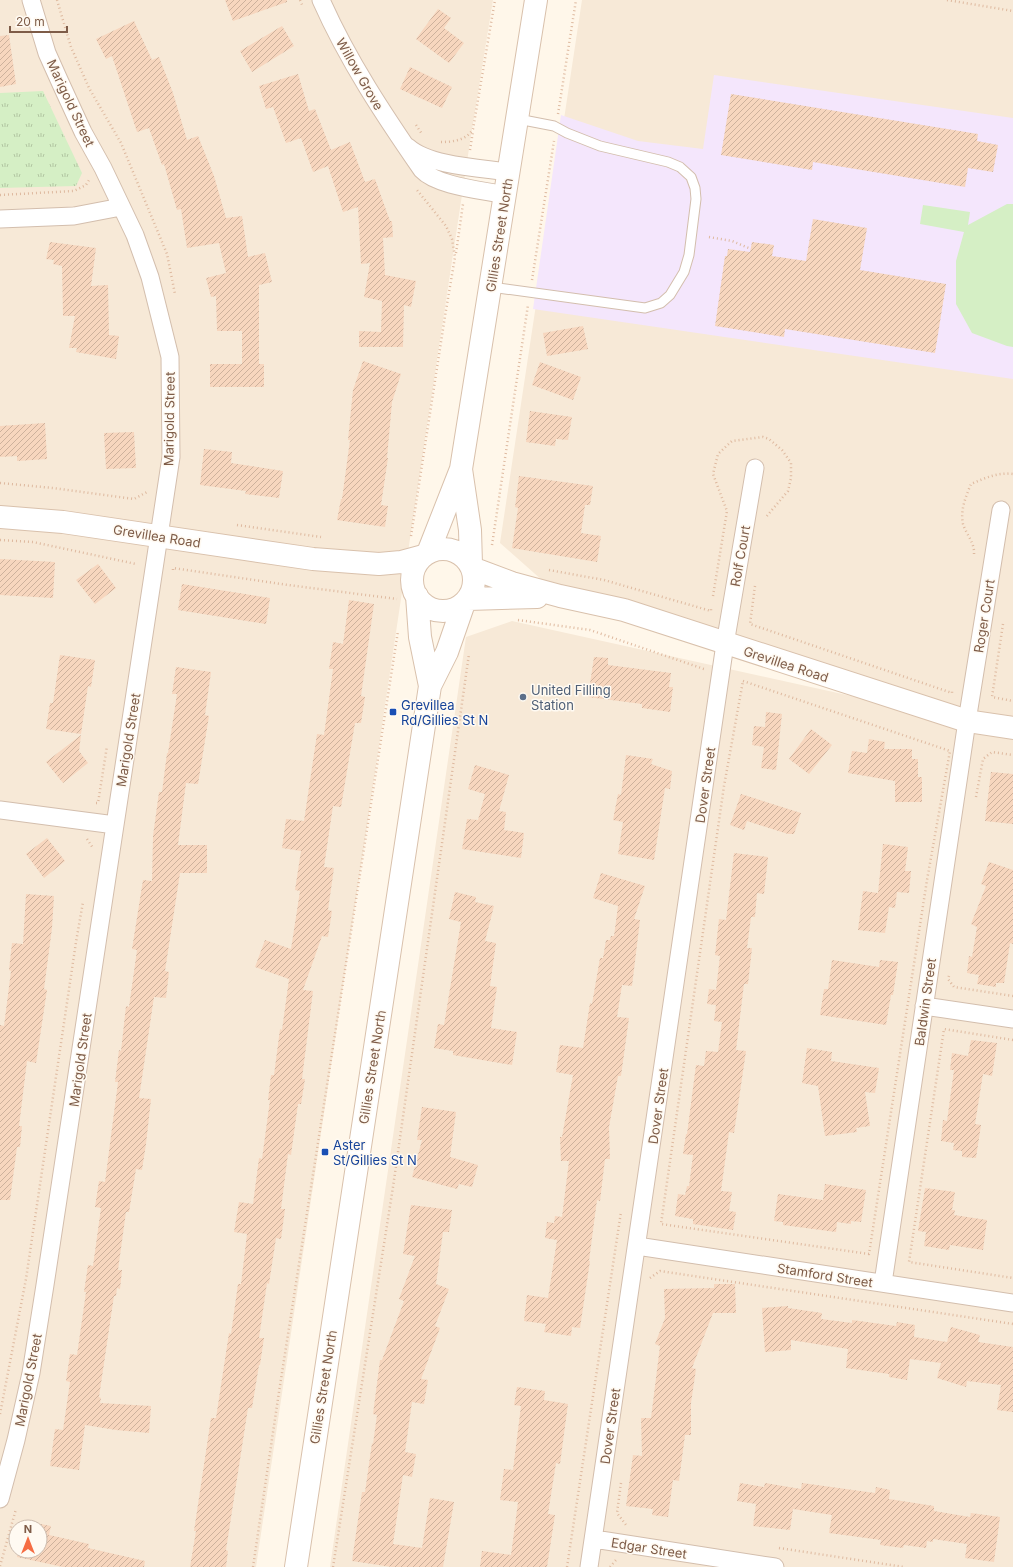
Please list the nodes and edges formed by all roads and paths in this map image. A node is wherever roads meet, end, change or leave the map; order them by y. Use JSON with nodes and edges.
{"nodes":[{"id":1,"x":31,"y":0,"type":"edge"},
{"id":2,"x":57,"y":0,"type":"edge"},
{"id":3,"x":321,"y":0,"type":"edge"},
{"id":4,"x":495,"y":0,"type":"edge"},
{"id":5,"x":536,"y":0,"type":"edge"},
{"id":6,"x":576,"y":0,"type":"edge"},
{"id":7,"x":947,"y":0,"type":"edge"},
{"id":8,"x":1013,"y":11,"type":"edge"},
{"id":9,"x":518,"y":120,"type":"junction"},
{"id":10,"x":414,"y":123,"type":"dead end"},
{"id":11,"x":556,"y":127,"type":"junction"},
{"id":12,"x":423,"y":135,"type":"dead end"},
{"id":13,"x":435,"y":142,"type":"dead end"},
{"id":14,"x":405,"y":145,"type":"junction"},
{"id":15,"x":509,"y":172,"type":"junction"},
{"id":16,"x":92,"y":174,"type":"dead end"},
{"id":17,"x":0,"y":194,"type":"edge"},
{"id":18,"x":504,"y":195,"type":"junction"},
{"id":19,"x":121,"y":207,"type":"junction"},
{"id":20,"x":150,"y":213,"type":"dead end"},
{"id":21,"x":0,"y":219,"type":"edge"},
{"id":22,"x":440,"y":219,"type":"dead end"},
{"id":23,"x":709,"y":237,"type":"dead end"},
{"id":24,"x":751,"y":249,"type":"dead end"},
{"id":25,"x":491,"y":286,"type":"junction"},
{"id":26,"x":530,"y":293,"type":"junction"},
{"id":27,"x":755,"y":468,"type":"dead end"},
{"id":28,"x":461,"y":469,"type":"junction"},
{"id":29,"x":1013,"y":474,"type":"edge"},
{"id":30,"x":0,"y":483,"type":"edge"},
{"id":31,"x":148,"y":484,"type":"dead end"},
{"id":32,"x":1001,"y":510,"type":"dead end"},
{"id":33,"x":0,"y":517,"type":"edge"},
{"id":34,"x":764,"y":518,"type":"dead end"},
{"id":35,"x":229,"y":524,"type":"dead end"},
{"id":36,"x":160,"y":537,"type":"junction"},
{"id":37,"x":323,"y":538,"type":"dead end"},
{"id":38,"x":0,"y":540,"type":"edge"},
{"id":39,"x":420,"y":550,"type":"junction"},
{"id":40,"x":491,"y":552,"type":"dead end"},
{"id":41,"x":974,"y":556,"type":"dead end"},
{"id":42,"x":314,"y":560,"type":"junction"},
{"id":43,"x":136,"y":564,"type":"dead end"},
{"id":44,"x":472,"y":566,"type":"junction"},
{"id":45,"x":173,"y":568,"type":"dead end"},
{"id":46,"x":756,"y":579,"type":"dead end"},
{"id":47,"x":411,"y":595,"type":"junction"},
{"id":48,"x":560,"y":596,"type":"junction"},
{"id":49,"x":466,"y":601,"type":"junction"},
{"id":50,"x":711,"y":611,"type":"dead end"},
{"id":51,"x":514,"y":619,"type":"dead end"},
{"id":52,"x":398,"y":627,"type":"dead end"},
{"id":53,"x":725,"y":644,"type":"junction"},
{"id":54,"x":470,"y":652,"type":"dead end"},
{"id":55,"x":708,"y":670,"type":"dead end"},
{"id":56,"x":953,"y":685,"type":"dead end"},
{"id":57,"x":430,"y":686,"type":"junction"},
{"id":58,"x":992,"y":697,"type":"dead end"},
{"id":59,"x":1013,"y":701,"type":"edge"},
{"id":60,"x":967,"y":721,"type":"junction"},
{"id":61,"x":1013,"y":728,"type":"edge"},
{"id":62,"x":950,"y":751,"type":"dead end"},
{"id":63,"x":1013,"y":755,"type":"edge"},
{"id":64,"x":983,"y":759,"type":"dead end"},
{"id":65,"x":0,"y":810,"type":"edge"},
{"id":66,"x":115,"y":825,"type":"junction"},
{"id":67,"x":84,"y":896,"type":"dead end"},
{"id":68,"x":954,"y":987,"type":"dead end"},
{"id":69,"x":1013,"y":996,"type":"edge"},
{"id":70,"x":924,"y":1006,"type":"junction"},
{"id":71,"x":1013,"y":1019,"type":"edge"},
{"id":72,"x":1013,"y":1040,"type":"edge"},
{"id":73,"x":616,"y":1243,"type":"dead end"},
{"id":74,"x":637,"y":1246,"type":"junction"},
{"id":75,"x":869,"y":1254,"type":"dead end"},
{"id":76,"x":660,"y":1271,"type":"dead end"},
{"id":77,"x":1013,"y":1278,"type":"edge"},
{"id":78,"x":883,"y":1283,"type":"junction"},
{"id":79,"x":1013,"y":1303,"type":"edge"},
{"id":80,"x":1013,"y":1324,"type":"edge"},
{"id":81,"x":0,"y":1414,"type":"edge"},
{"id":82,"x":0,"y":1499,"type":"edge"},
{"id":83,"x":594,"y":1539,"type":"junction"},
{"id":84,"x":616,"y":1560,"type":"dead end"},
{"id":85,"x":253,"y":1567,"type":"edge"},
{"id":86,"x":296,"y":1567,"type":"edge"},
{"id":87,"x":333,"y":1567,"type":"edge"},
{"id":88,"x":567,"y":1567,"type":"edge"},
{"id":89,"x":589,"y":1567,"type":"edge"},
{"id":90,"x":610,"y":1567,"type":"edge"},
{"id":91,"x":775,"y":1567,"type":"edge"}],
"edges":[{"from":1,"to":19,"type":"street","name":"Marigold Street"},
{"from":2,"to":20,"type":"path"},
{"from":3,"to":14,"type":"street","name":"Willow Grove"},
{"from":4,"to":13,"type":"path"},
{"from":5,"to":9,"type":"main road","name":"Gillies Street North"},
{"from":6,"to":11,"type":"path"},
{"from":7,"to":8,"type":"path"},
{"from":9,"to":11,"type":"lane"},
{"from":9,"to":15,"type":"main road","name":"Gillies Street North"},
{"from":10,"to":12,"type":"path"},
{"from":11,"to":26,"type":"path"},
{"from":11,"to":26,"type":"lane"},
{"from":14,"to":15,"type":"street","name":"Willow Grove"},
{"from":14,"to":18,"type":"street","name":"Willow Grove"},
{"from":15,"to":18,"type":"main road","name":"Gillies Street North"},
{"from":16,"to":17,"type":"path"},
{"from":18,"to":25,"type":"main road","name":"Gillies Street North"},
{"from":19,"to":21,"type":"street"},
{"from":19,"to":36,"type":"street","name":"Marigold Street"},
{"from":22,"to":39,"type":"path"},
{"from":23,"to":24,"type":"path"},
{"from":25,"to":26,"type":"lane"},
{"from":25,"to":28,"type":"main road","name":"Gillies Street North"},
{"from":26,"to":40,"type":"path"},
{"from":27,"to":53,"type":"street","name":"Rolf Court"},
{"from":28,"to":39,"type":"main road","name":"Gillies Street North"},
{"from":28,"to":44,"type":"main road","name":"Gillies Street North"},
{"from":29,"to":41,"type":"path"},
{"from":30,"to":31,"type":"path"},
{"from":32,"to":60,"type":"street","name":"Roger Court"},
{"from":33,"to":36,"type":"main road","name":"Grevillea Road"},
{"from":34,"to":50,"type":"path"},
{"from":35,"to":37,"type":"path"},
{"from":36,"to":42,"type":"main road","name":"Grevillea Road"},
{"from":36,"to":66,"type":"street","name":"Marigold Street"},
{"from":38,"to":43,"type":"path"},
{"from":39,"to":42,"type":"main road","name":"Grevillea Road"},
{"from":39,"to":44,"type":"main road"},
{"from":39,"to":47,"type":"main road","name":"Gillies Street North"},
{"from":42,"to":47,"type":"main road","name":"Grevillea Road"},
{"from":44,"to":48,"type":"main road","name":"Grevillea Road"},
{"from":44,"to":49,"type":"main road","name":"Gillies Street North"},
{"from":45,"to":47,"type":"path"},
{"from":46,"to":56,"type":"path"},
{"from":47,"to":49,"type":"main road"},
{"from":47,"to":57,"type":"main road","name":"Gillies Street North"},
{"from":48,"to":49,"type":"main road","name":"Grevillea Road"},
{"from":48,"to":53,"type":"main road","name":"Grevillea Road"},
{"from":49,"to":57,"type":"main road","name":"Gillies Street North"},
{"from":51,"to":55,"type":"path"},
{"from":52,"to":85,"type":"path"},
{"from":53,"to":60,"type":"main road","name":"Grevillea Road"},
{"from":53,"to":74,"type":"street","name":"Dover Street"},
{"from":54,"to":87,"type":"path"},
{"from":57,"to":86,"type":"main road","name":"Gillies Street North"},
{"from":58,"to":59,"type":"path"},
{"from":60,"to":61,"type":"main road","name":"Grevillea Road"},
{"from":60,"to":70,"type":"street","name":"Baldwin Street"},
{"from":62,"to":75,"type":"path"},
{"from":63,"to":64,"type":"path"},
{"from":65,"to":66,"type":"street"},
{"from":66,"to":82,"type":"street","name":"Marigold Street"},
{"from":67,"to":81,"type":"path"},
{"from":68,"to":69,"type":"path"},
{"from":70,"to":71,"type":"street"},
{"from":70,"to":78,"type":"street","name":"Baldwin Street"},
{"from":72,"to":77,"type":"path"},
{"from":73,"to":88,"type":"path"},
{"from":74,"to":78,"type":"street","name":"Stamford Street"},
{"from":74,"to":83,"type":"street","name":"Dover Street"},
{"from":76,"to":80,"type":"path"},
{"from":78,"to":79,"type":"street","name":"Stamford Street"},
{"from":83,"to":89,"type":"street","name":"Dover Street"},
{"from":83,"to":91,"type":"street","name":"Edgar Street"},
{"from":84,"to":90,"type":"path"}]}
